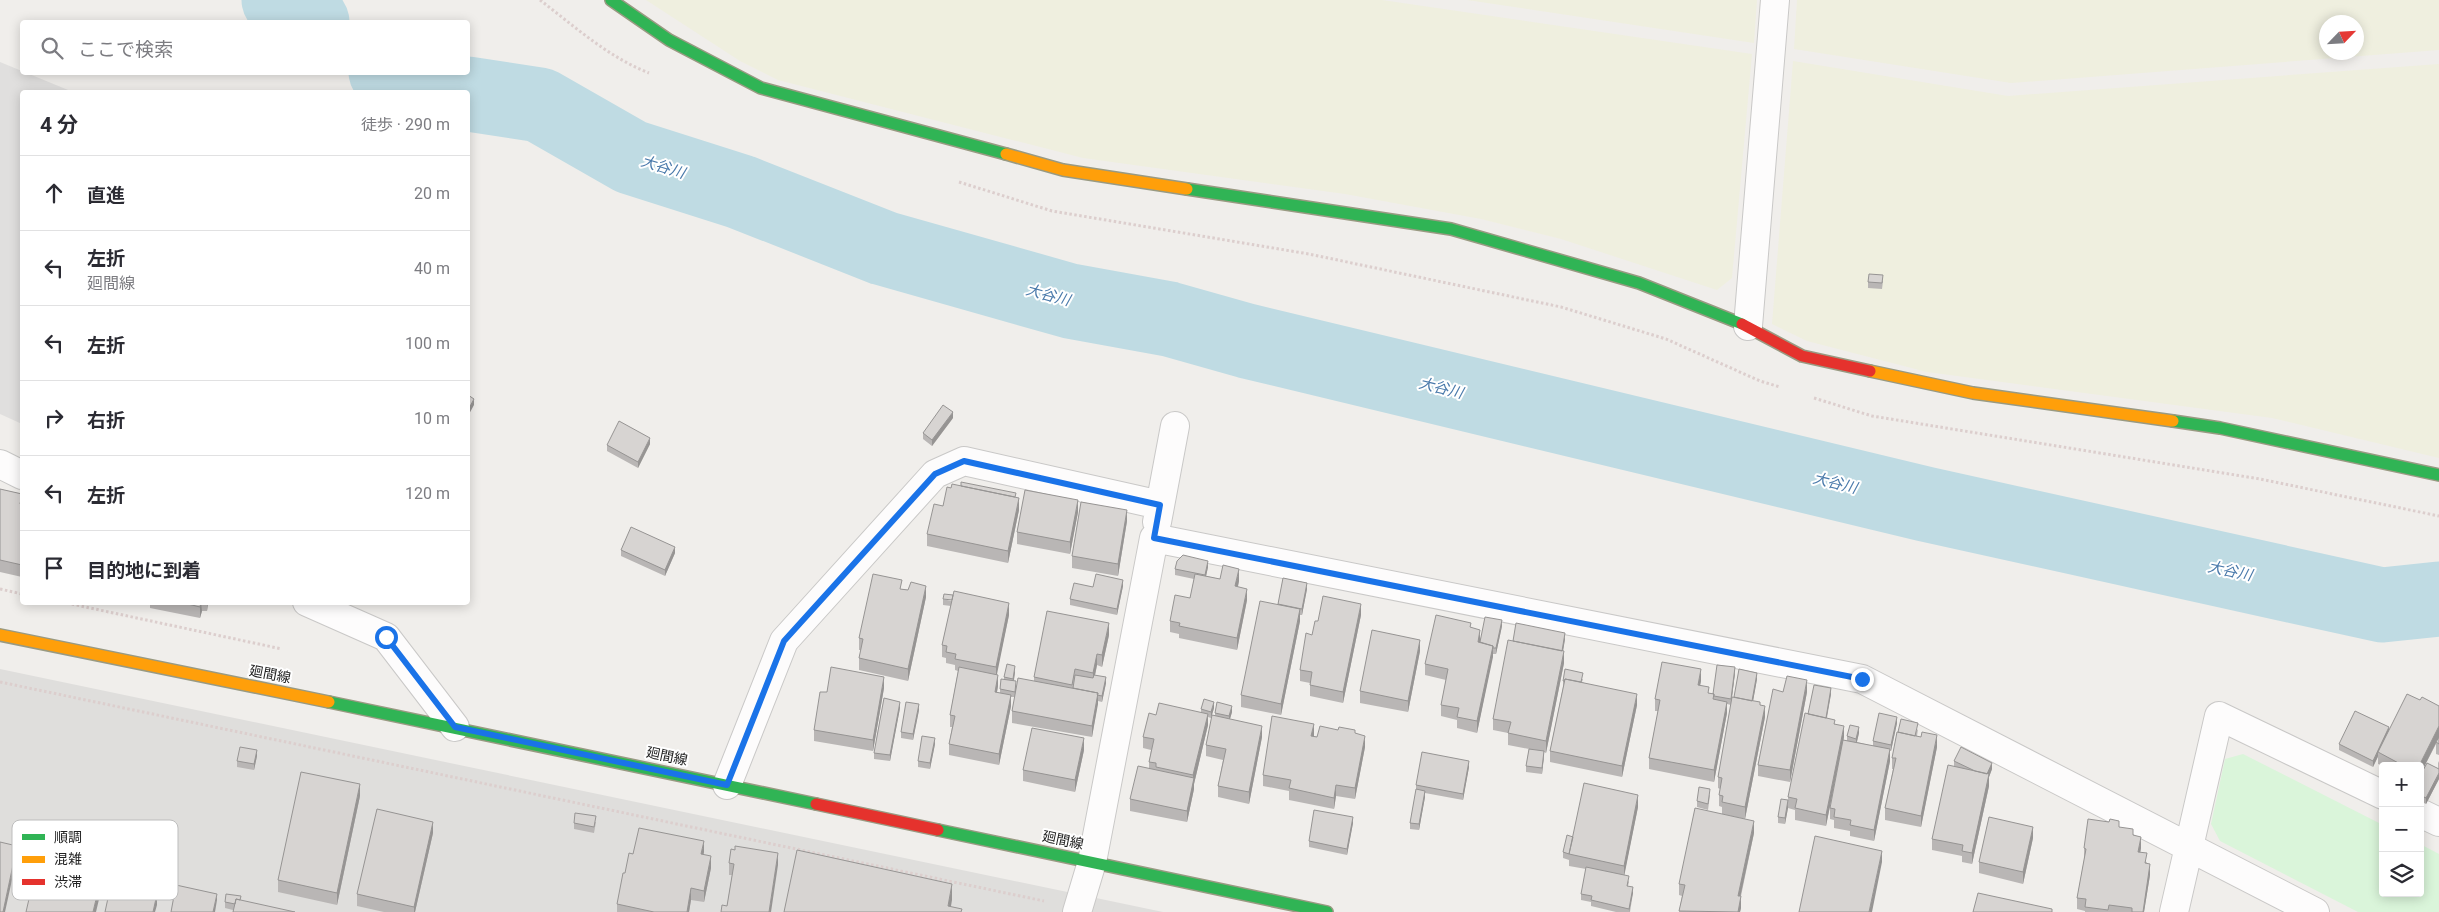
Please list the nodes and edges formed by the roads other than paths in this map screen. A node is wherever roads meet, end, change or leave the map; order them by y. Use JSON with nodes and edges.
{"nodes":[{"id":1,"x":611,"y":0,"type":"edge"},
{"id":2,"x":1775,"y":0,"type":"edge"},
{"id":3,"x":1748,"y":326,"type":"junction"},
{"id":4,"x":1175,"y":426,"type":"dead end"},
{"id":5,"x":0,"y":464,"type":"edge"},
{"id":6,"x":20,"y":474,"type":"edge"},
{"id":7,"x":2439,"y":474,"type":"edge"},
{"id":8,"x":1160,"y":505,"type":"junction"},
{"id":9,"x":1154,"y":538,"type":"junction"},
{"id":10,"x":314,"y":605,"type":"edge"},
{"id":11,"x":0,"y":635,"type":"edge"},
{"id":12,"x":455,"y":727,"type":"junction"},
{"id":13,"x":727,"y":785,"type":"junction"},
{"id":14,"x":2379,"y":793,"type":"edge"},
{"id":15,"x":2424,"y":815,"type":"edge"},
{"id":16,"x":2439,"y":822,"type":"edge"},
{"id":17,"x":2188,"y":846,"type":"junction"},
{"id":18,"x":1092,"y":862,"type":"junction"},
{"id":19,"x":1077,"y":910,"type":"edge"},
{"id":20,"x":1327,"y":912,"type":"edge"},
{"id":21,"x":2174,"y":912,"type":"edge"},
{"id":22,"x":2315,"y":912,"type":"edge"}],
"edges":[{"from":1,"to":3,"type":"street"},
{"from":2,"to":3,"type":"street"},
{"from":3,"to":7,"type":"street"},
{"from":4,"to":8,"type":"street"},
{"from":5,"to":6,"type":"street"},
{"from":8,"to":9,"type":"street"},
{"from":8,"to":13,"type":"street"},
{"from":9,"to":17,"type":"street"},
{"from":9,"to":18,"type":"street"},
{"from":10,"to":12,"type":"street"},
{"from":11,"to":12,"type":"street","name":"廻間線"},
{"from":12,"to":13,"type":"street","name":"廻間線"},
{"from":13,"to":18,"type":"street","name":"廻間線"},
{"from":14,"to":17,"type":"street"},
{"from":15,"to":16,"type":"street"},
{"from":17,"to":21,"type":"street"},
{"from":17,"to":22,"type":"street"},
{"from":18,"to":19,"type":"street"},
{"from":18,"to":20,"type":"street","name":"廻間線"}]}
